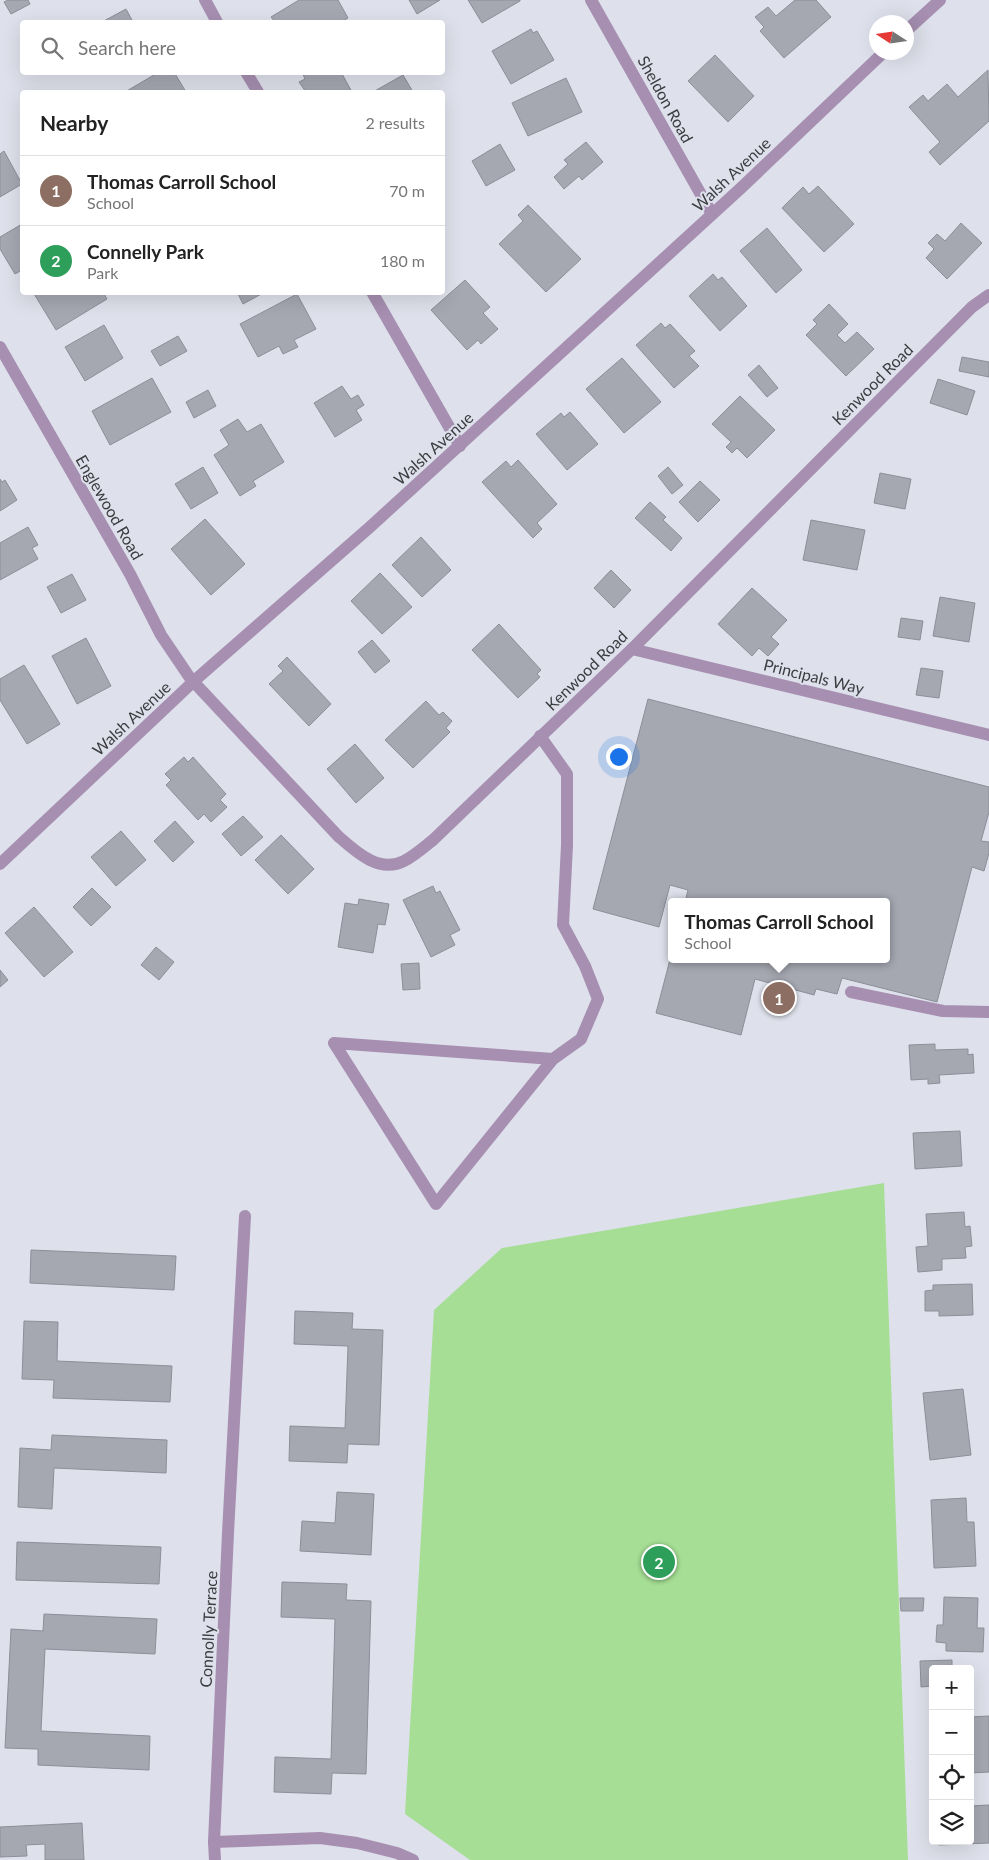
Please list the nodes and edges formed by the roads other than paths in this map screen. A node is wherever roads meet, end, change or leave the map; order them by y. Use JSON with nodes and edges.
{"nodes":[{"id":1,"x":204,"y":0,"type":"edge"},
{"id":2,"x":591,"y":0,"type":"edge"},
{"id":3,"x":940,"y":0,"type":"edge"},
{"id":4,"x":216,"y":20,"type":"edge"},
{"id":5,"x":914,"y":24,"type":"edge"},
{"id":6,"x":876,"y":60,"type":"edge"},
{"id":7,"x":248,"y":75,"type":"edge"},
{"id":8,"x":257,"y":90,"type":"edge"},
{"id":9,"x":712,"y":214,"type":"junction"},
{"id":10,"x":374,"y":295,"type":"edge"},
{"id":11,"x":989,"y":295,"type":"edge"},
{"id":12,"x":0,"y":347,"type":"edge"},
{"id":13,"x":460,"y":446,"type":"junction"},
{"id":14,"x":632,"y":649,"type":"junction"},
{"id":15,"x":194,"y":681,"type":"junction"},
{"id":16,"x":989,"y":735,"type":"edge"},
{"id":17,"x":540,"y":736,"type":"junction"},
{"id":18,"x":0,"y":864,"type":"edge"},
{"id":19,"x":851,"y":992,"type":"dead end"},
{"id":20,"x":989,"y":1012,"type":"edge"},
{"id":21,"x":553,"y":1059,"type":"junction"},
{"id":22,"x":246,"y":1216,"type":"dead end"},
{"id":23,"x":214,"y":1842,"type":"junction"},
{"id":24,"x":215,"y":1860,"type":"edge"},
{"id":25,"x":414,"y":1860,"type":"edge"}],
"edges":[{"from":1,"to":4,"type":"street"},
{"from":2,"to":9,"type":"street","name":"Sheldon Road"},
{"from":3,"to":5,"type":"street"},
{"from":6,"to":9,"type":"street","name":"Walsh Avenue"},
{"from":7,"to":8,"type":"street"},
{"from":9,"to":13,"type":"street","name":"Walsh Avenue"},
{"from":10,"to":13,"type":"street"},
{"from":11,"to":14,"type":"street","name":"Kenwood Road"},
{"from":12,"to":15,"type":"street","name":"Englewood Road"},
{"from":13,"to":15,"type":"street","name":"Walsh Avenue"},
{"from":14,"to":16,"type":"street","name":"Principals Way"},
{"from":14,"to":17,"type":"street","name":"Kenwood Road"},
{"from":15,"to":17,"type":"street","name":"Kenwood Road"},
{"from":15,"to":18,"type":"street","name":"Walsh Avenue"},
{"from":17,"to":21,"type":"street"},
{"from":19,"to":20,"type":"street"},
{"from":21,"to":21,"type":"street"},
{"from":22,"to":23,"type":"street","name":"Connolly Terrace"},
{"from":23,"to":24,"type":"street","name":"Connolly Terrace"},
{"from":23,"to":25,"type":"street"}]}
